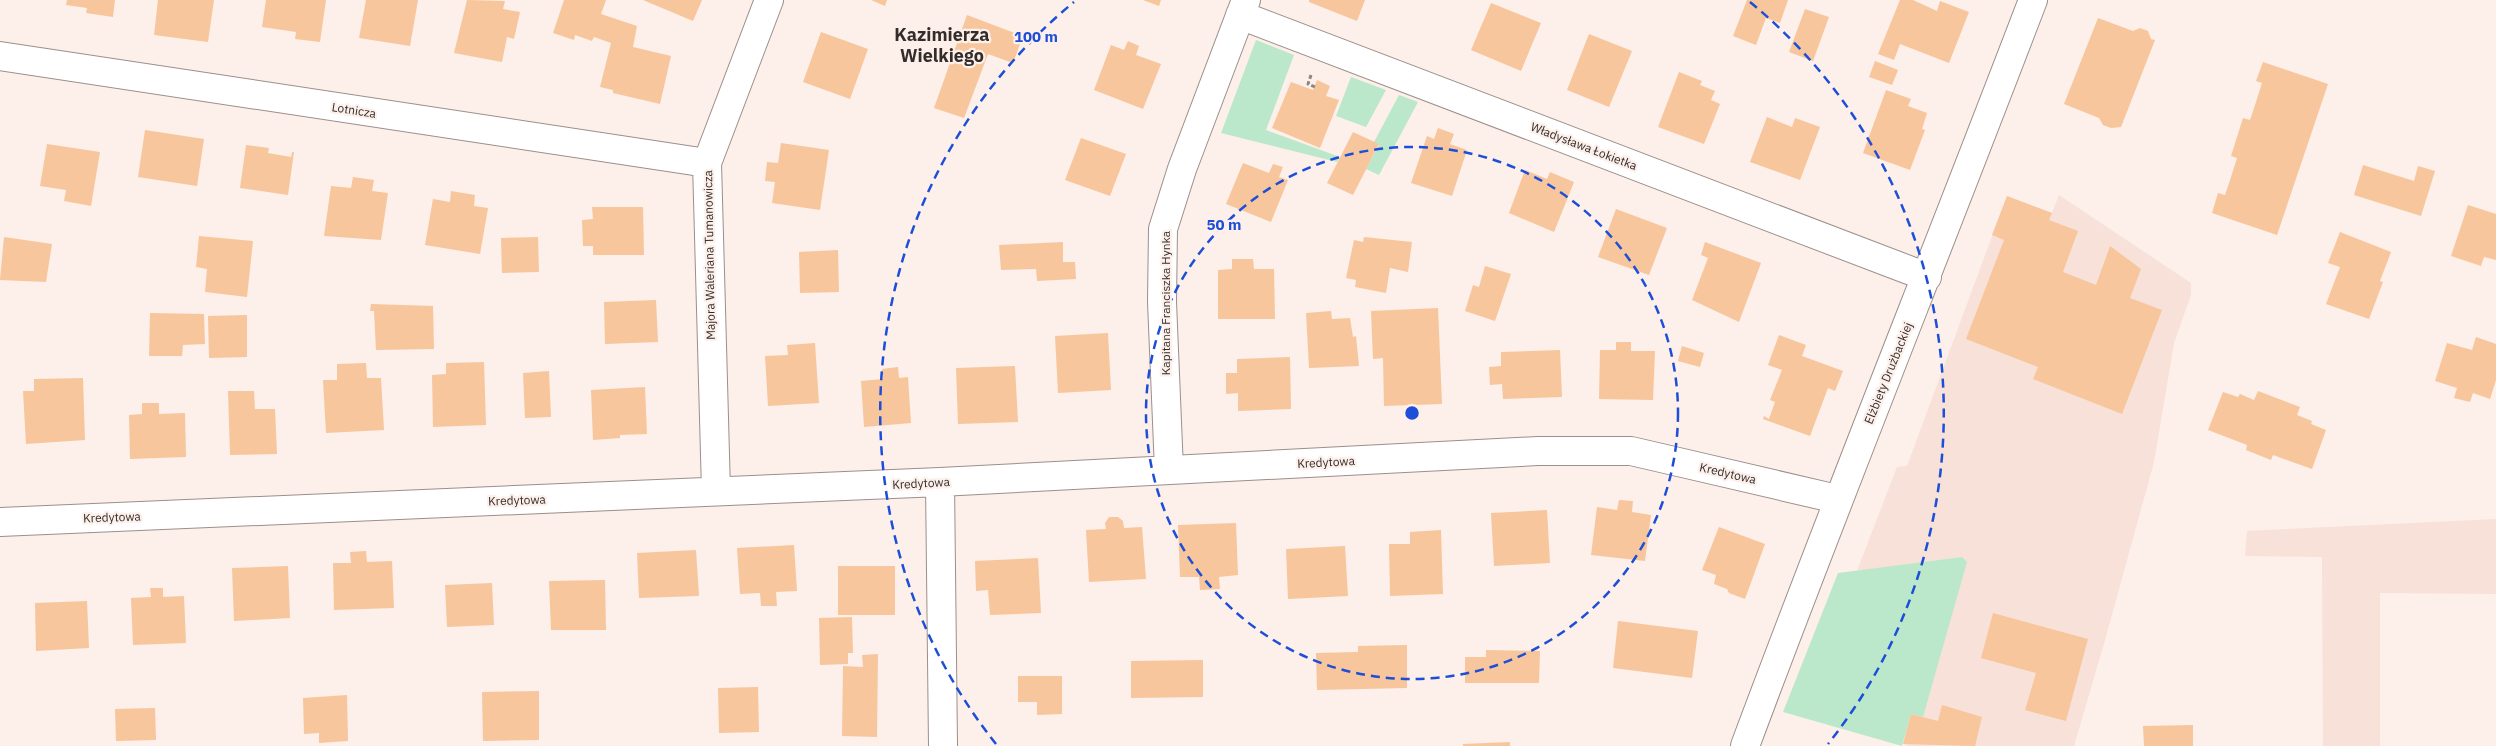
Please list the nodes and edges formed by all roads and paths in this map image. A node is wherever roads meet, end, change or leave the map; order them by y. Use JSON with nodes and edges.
{"nodes":[{"id":1,"x":769,"y":0,"type":"edge"},
{"id":2,"x":2032,"y":0,"type":"edge"},
{"id":3,"x":1243,"y":8,"type":"edge"},
{"id":4,"x":0,"y":56,"type":"edge"},
{"id":5,"x":707,"y":163,"type":"junction"},
{"id":6,"x":1927,"y":277,"type":"junction"},
{"id":7,"x":1169,"y":470,"type":"junction"},
{"id":8,"x":940,"y":482,"type":"junction"},
{"id":9,"x":716,"y":491,"type":"junction"},
{"id":10,"x":1837,"y":499,"type":"junction"},
{"id":11,"x":0,"y":522,"type":"edge"},
{"id":12,"x":943,"y":746,"type":"edge"},
{"id":13,"x":1745,"y":746,"type":"edge"}],
"edges":[{"from":1,"to":5,"type":"street","name":"Majora Waleriana Tumanowicza"},
{"from":2,"to":6,"type":"street","name":"Elżbiety Drużbackiej"},
{"from":3,"to":6,"type":"street","name":"Władysława Łokietka"},
{"from":3,"to":7,"type":"street","name":"Kapitana Franciszka Hynka"},
{"from":4,"to":5,"type":"street","name":"Lotnicza"},
{"from":5,"to":9,"type":"street","name":"Majora Waleriana Tumanowicza"},
{"from":6,"to":10,"type":"street","name":"Elżbiety Drużbackiej"},
{"from":7,"to":8,"type":"street","name":"Kredytowa"},
{"from":7,"to":10,"type":"street","name":"Kredytowa"},
{"from":8,"to":9,"type":"street","name":"Kredytowa"},
{"from":8,"to":12,"type":"street"},
{"from":9,"to":11,"type":"street","name":"Kredytowa"},
{"from":10,"to":13,"type":"street","name":"Elżbiety Drużbackiej"}]}
